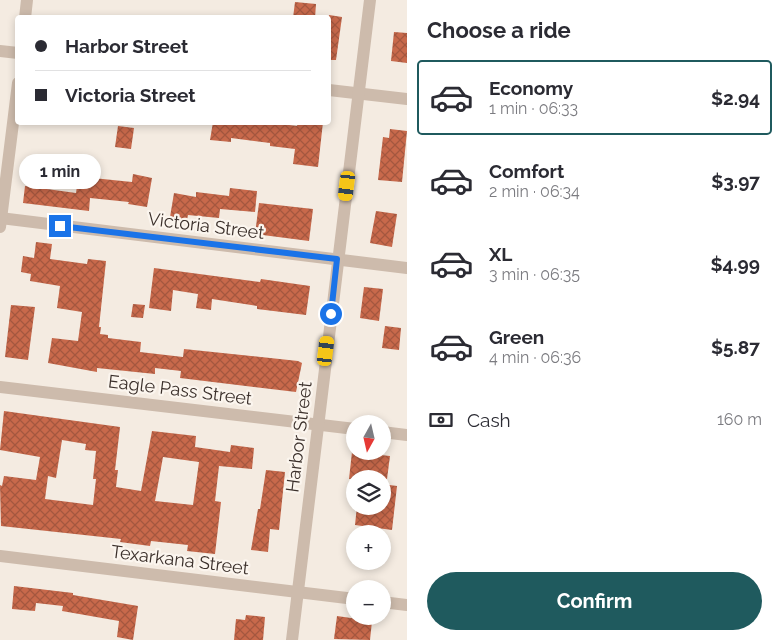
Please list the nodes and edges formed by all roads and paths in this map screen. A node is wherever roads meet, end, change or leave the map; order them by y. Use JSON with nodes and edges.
{"nodes":[{"id":1,"x":27,"y":0,"type":"edge"},
{"id":2,"x":370,"y":0,"type":"edge"},
{"id":3,"x":25,"y":15,"type":"edge"},
{"id":4,"x":0,"y":51,"type":"edge"},
{"id":5,"x":15,"y":53,"type":"edge"},
{"id":6,"x":331,"y":90,"type":"edge"},
{"id":7,"x":359,"y":94,"type":"junction"},
{"id":8,"x":407,"y":99,"type":"edge"},
{"id":9,"x":15,"y":107,"type":"edge"},
{"id":10,"x":0,"y":221,"type":"edge"},
{"id":11,"x":337,"y":259,"type":"junction"},
{"id":12,"x":407,"y":268,"type":"edge"},
{"id":13,"x":0,"y":387,"type":"edge"},
{"id":14,"x":318,"y":424,"type":"junction"},
{"id":15,"x":346,"y":428,"type":"edge"},
{"id":16,"x":391,"y":433,"type":"edge"},
{"id":17,"x":407,"y":435,"type":"edge"},
{"id":18,"x":0,"y":556,"type":"edge"},
{"id":19,"x":299,"y":592,"type":"junction"},
{"id":20,"x":346,"y":598,"type":"edge"},
{"id":21,"x":391,"y":603,"type":"edge"},
{"id":22,"x":407,"y":605,"type":"edge"},
{"id":23,"x":292,"y":640,"type":"edge"}],
"edges":[{"from":1,"to":3,"type":"street"},
{"from":2,"to":7,"type":"street","name":"Harbor Street"},
{"from":4,"to":5,"type":"street"},
{"from":6,"to":7,"type":"street"},
{"from":7,"to":8,"type":"street"},
{"from":7,"to":11,"type":"street","name":"Harbor Street"},
{"from":9,"to":10,"type":"street"},
{"from":10,"to":11,"type":"street","name":"Victoria Street"},
{"from":11,"to":12,"type":"street","name":"Victoria Street"},
{"from":11,"to":14,"type":"street","name":"Harbor Street"},
{"from":13,"to":14,"type":"street","name":"Eagle Pass Street"},
{"from":14,"to":15,"type":"street","name":"Eagle Pass Street"},
{"from":14,"to":19,"type":"street","name":"Harbor Street"},
{"from":16,"to":17,"type":"street"},
{"from":18,"to":19,"type":"street","name":"Texarkana Street"},
{"from":19,"to":20,"type":"street","name":"Texarkana Street"},
{"from":19,"to":23,"type":"street","name":"Harbor Street"},
{"from":21,"to":22,"type":"street"}]}
